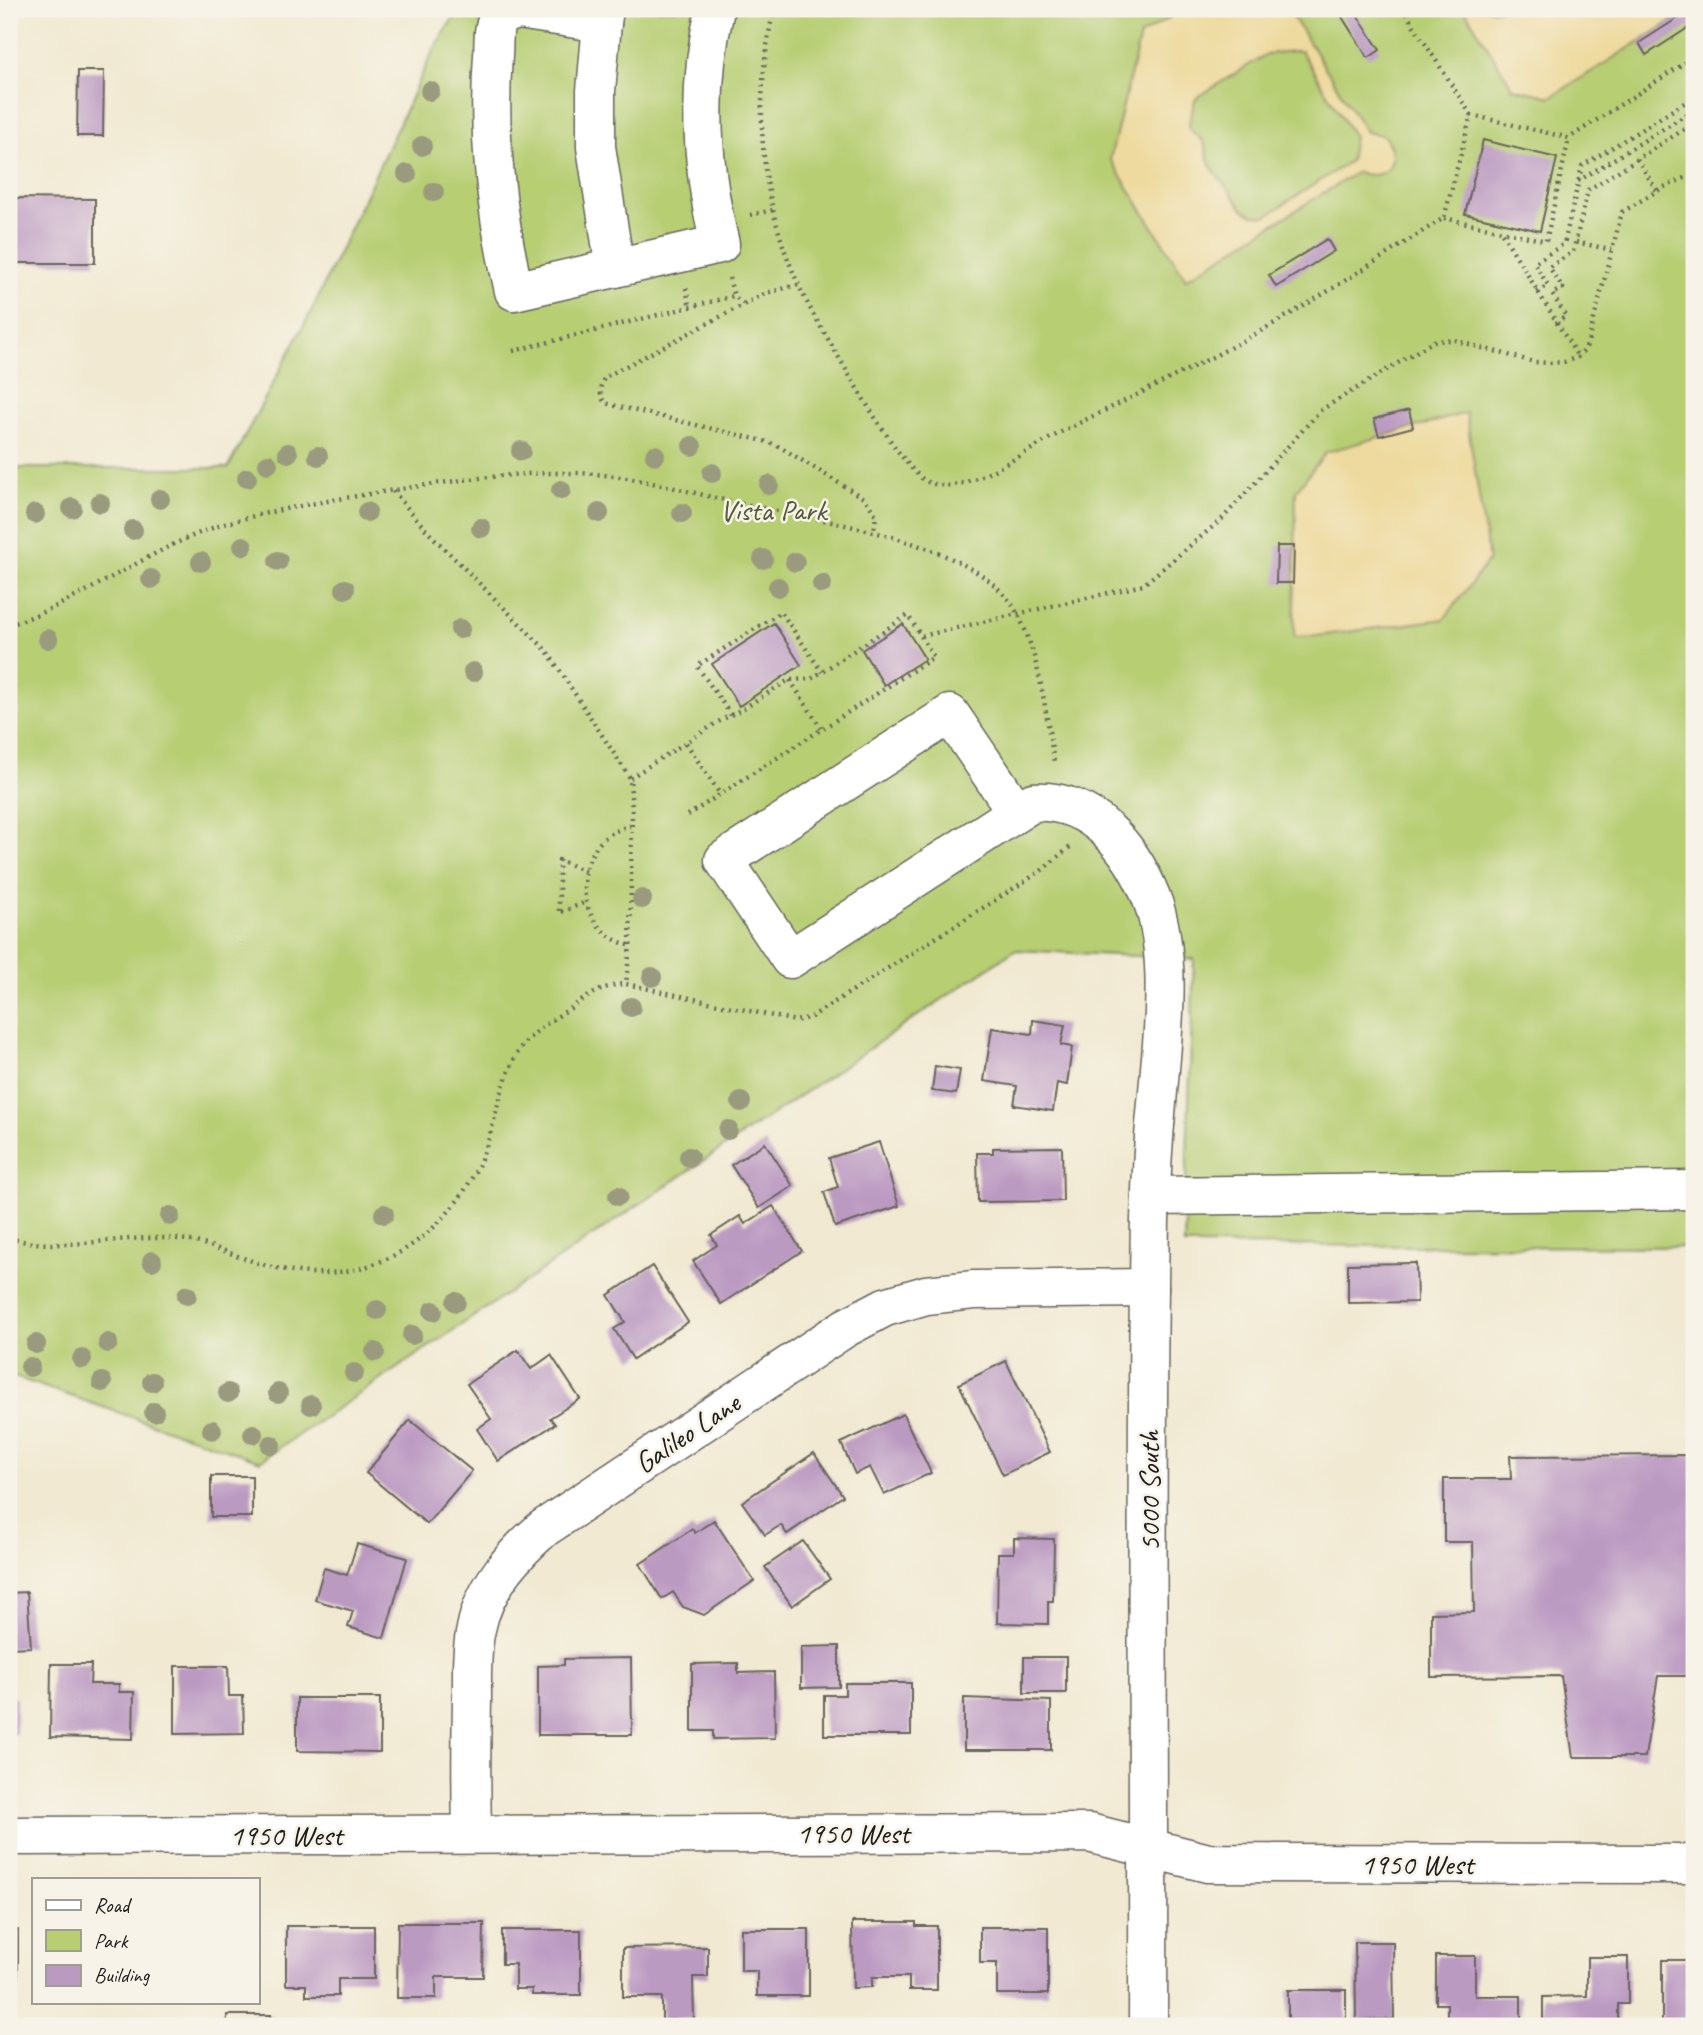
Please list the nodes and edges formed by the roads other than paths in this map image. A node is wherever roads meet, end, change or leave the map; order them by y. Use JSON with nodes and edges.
{"nodes":[{"id":1,"x":715,"y":9,"type":"edge"},
{"id":2,"x":603,"y":16,"type":"edge"},
{"id":3,"x":615,"y":268,"type":"junction"},
{"id":4,"x":1016,"y":811,"type":"junction"},
{"id":5,"x":1694,"y":1190,"type":"edge"},
{"id":6,"x":1151,"y":1196,"type":"junction"},
{"id":7,"x":1149,"y":1288,"type":"junction"},
{"id":8,"x":472,"y":1834,"type":"junction"},
{"id":9,"x":9,"y":1836,"type":"edge"},
{"id":10,"x":1148,"y":1846,"type":"junction"},
{"id":11,"x":1694,"y":1864,"type":"edge"},
{"id":12,"x":1148,"y":2026,"type":"edge"}],
"edges":[{"from":1,"to":3,"type":"street"},
{"from":2,"to":3,"type":"street"},
{"from":2,"to":3,"type":"street"},
{"from":4,"to":4,"type":"street","name":"5000 South"},
{"from":4,"to":6,"type":"street","name":"5000 South"},
{"from":5,"to":6,"type":"street"},
{"from":6,"to":7,"type":"street","name":"5000 South"},
{"from":7,"to":8,"type":"street","name":"Galileo Lane"},
{"from":7,"to":10,"type":"street","name":"5000 South"},
{"from":8,"to":9,"type":"street","name":"1950 West"},
{"from":8,"to":10,"type":"street","name":"1950 West"},
{"from":10,"to":11,"type":"street","name":"1950 West"},
{"from":10,"to":12,"type":"street","name":"5000 South"}]}
